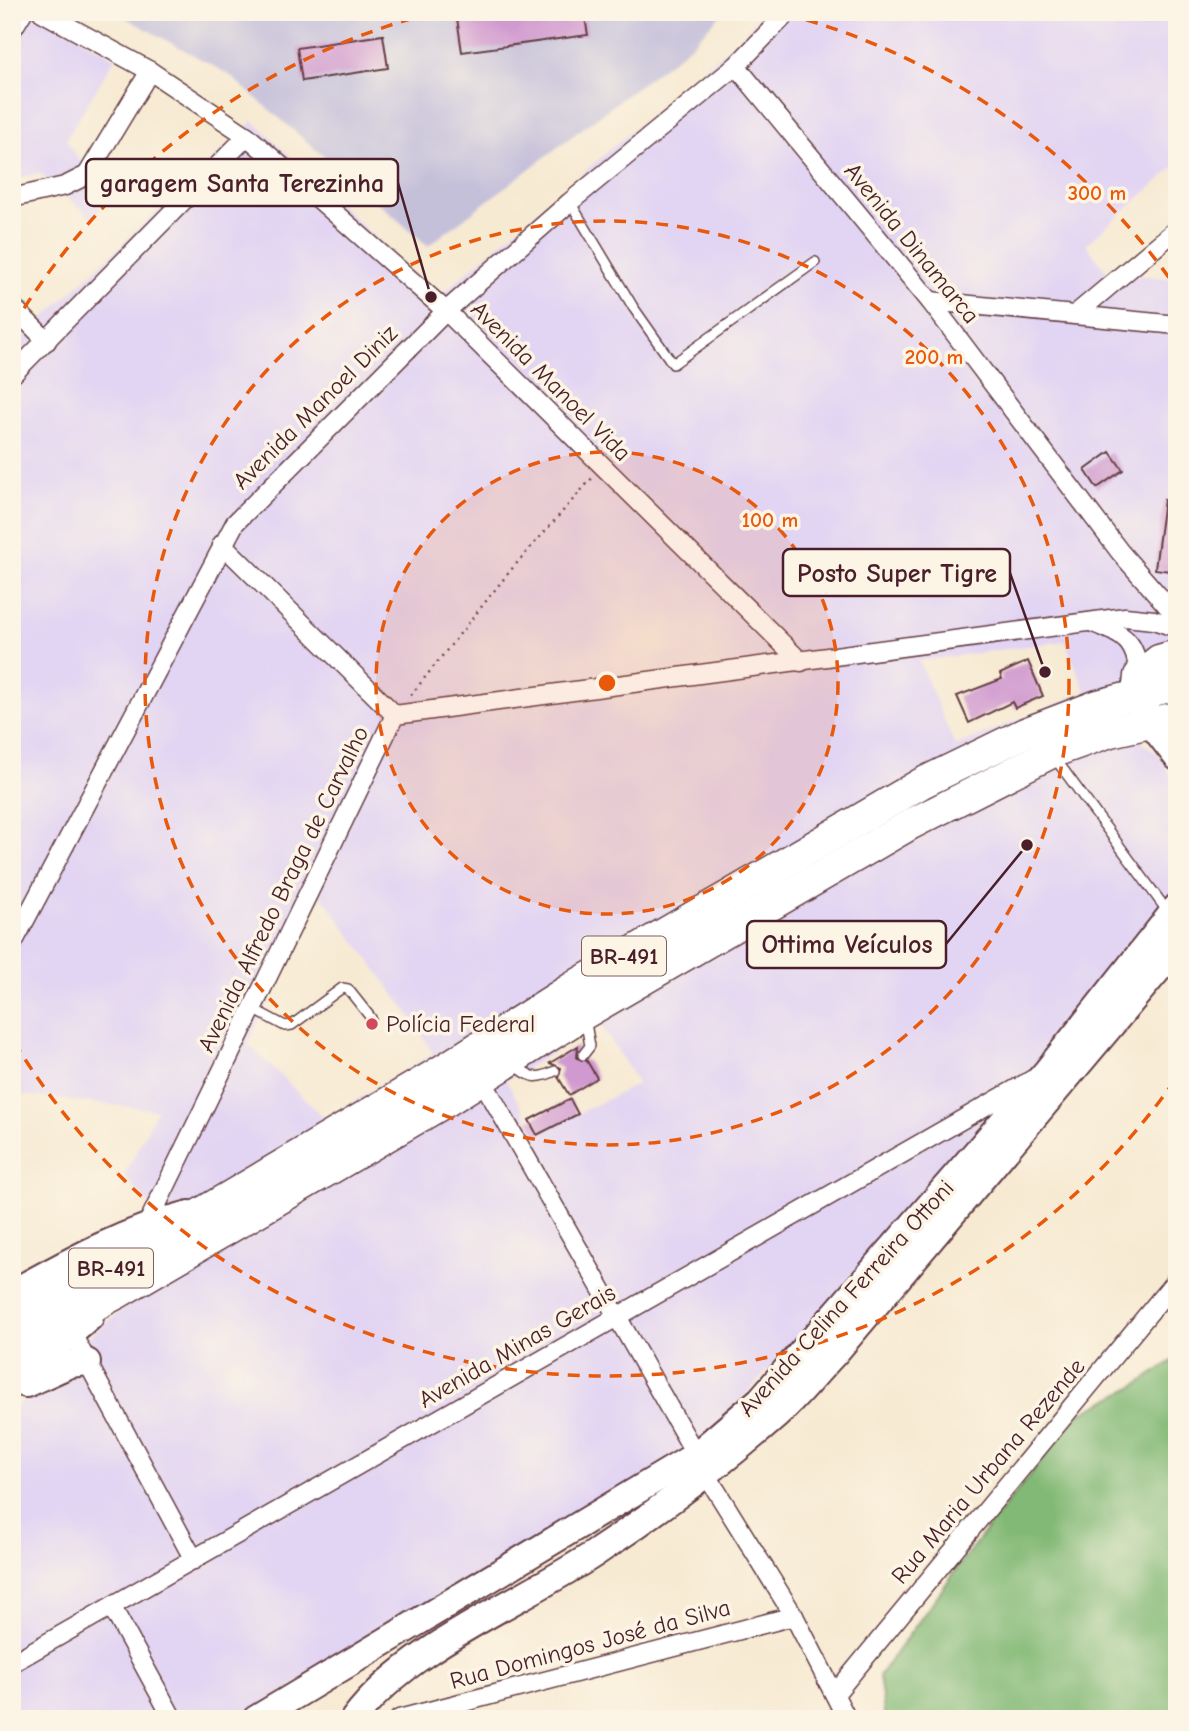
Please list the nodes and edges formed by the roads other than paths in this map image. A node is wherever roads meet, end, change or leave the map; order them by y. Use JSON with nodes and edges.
{"nodes":[{"id":1,"x":23,"y":12,"type":"edge"},
{"id":2,"x":42,"y":12,"type":"edge"},
{"id":3,"x":788,"y":12,"type":"edge"},
{"id":4,"x":12,"y":30,"type":"edge"},
{"id":5,"x":736,"y":66,"type":"junction"},
{"id":6,"x":150,"y":71,"type":"junction"},
{"id":7,"x":247,"y":136,"type":"junction"},
{"id":8,"x":12,"y":198,"type":"edge"},
{"id":9,"x":570,"y":202,"type":"junction"},
{"id":10,"x":1177,"y":229,"type":"edge"},
{"id":11,"x":815,"y":262,"type":"dead end"},
{"id":12,"x":930,"y":301,"type":"junction"},
{"id":13,"x":12,"y":306,"type":"edge"},
{"id":14,"x":446,"y":311,"type":"junction"},
{"id":15,"x":1077,"y":313,"type":"junction"},
{"id":16,"x":1177,"y":325,"type":"edge"},
{"id":17,"x":47,"y":341,"type":"junction"},
{"id":18,"x":12,"y":375,"type":"edge"},
{"id":19,"x":222,"y":544,"type":"junction"},
{"id":20,"x":1177,"y":617,"type":"edge"},
{"id":21,"x":1091,"y":622,"type":"junction"},
{"id":22,"x":1177,"y":628,"type":"edge"},
{"id":23,"x":1177,"y":655,"type":"edge"},
{"id":24,"x":802,"y":662,"type":"junction"},
{"id":25,"x":1138,"y":685,"type":"junction"},
{"id":26,"x":1177,"y":685,"type":"edge"},
{"id":27,"x":395,"y":715,"type":"junction"},
{"id":28,"x":1163,"y":719,"type":"edge"},
{"id":29,"x":1051,"y":753,"type":"junction"},
{"id":30,"x":1177,"y":757,"type":"edge"},
{"id":31,"x":1174,"y":912,"type":"edge"},
{"id":32,"x":12,"y":944,"type":"edge"},
{"id":33,"x":1177,"y":947,"type":"edge"},
{"id":34,"x":253,"y":1009,"type":"junction"},
{"id":35,"x":584,"y":1014,"type":"junction"},
{"id":36,"x":370,"y":1018,"type":"dead end"},
{"id":37,"x":583,"y":1055,"type":"dead end"},
{"id":38,"x":510,"y":1061,"type":"junction"},
{"id":39,"x":555,"y":1071,"type":"dead end"},
{"id":40,"x":1047,"y":1071,"type":"junction"},
{"id":41,"x":482,"y":1080,"type":"junction"},
{"id":42,"x":208,"y":1209,"type":"junction"},
{"id":43,"x":147,"y":1225,"type":"junction"},
{"id":44,"x":1177,"y":1279,"type":"edge"},
{"id":45,"x":12,"y":1293,"type":"edge"},
{"id":46,"x":118,"y":1293,"type":"junction"},
{"id":47,"x":617,"y":1317,"type":"junction"},
{"id":48,"x":12,"y":1325,"type":"edge"},
{"id":49,"x":71,"y":1332,"type":"junction"},
{"id":50,"x":12,"y":1350,"type":"edge"},
{"id":51,"x":87,"y":1362,"type":"junction"},
{"id":52,"x":12,"y":1384,"type":"edge"},
{"id":53,"x":12,"y":1391,"type":"edge"},
{"id":54,"x":701,"y":1464,"type":"junction"},
{"id":55,"x":194,"y":1560,"type":"junction"},
{"id":56,"x":112,"y":1607,"type":"junction"},
{"id":57,"x":794,"y":1616,"type":"junction"},
{"id":58,"x":12,"y":1663,"type":"edge"},
{"id":59,"x":835,"y":1693,"type":"junction"},
{"id":60,"x":259,"y":1717,"type":"edge"},
{"id":61,"x":173,"y":1719,"type":"edge"},
{"id":62,"x":294,"y":1719,"type":"edge"},
{"id":63,"x":354,"y":1719,"type":"edge"},
{"id":64,"x":400,"y":1719,"type":"edge"},
{"id":65,"x":847,"y":1719,"type":"edge"}],
"edges":[{"from":1,"to":4,"type":"street"},
{"from":2,"to":6,"type":"street","name":"Avenida Manoel Vida"},
{"from":3,"to":5,"type":"street","name":"Avenida Manoel Diniz"},
{"from":5,"to":9,"type":"street","name":"Avenida Manoel Diniz"},
{"from":5,"to":12,"type":"street","name":"Avenida Dinamarca"},
{"from":6,"to":7,"type":"street","name":"Avenida Manoel Vida"},
{"from":6,"to":8,"type":"street"},
{"from":7,"to":14,"type":"street","name":"Avenida Manoel Vida"},
{"from":7,"to":17,"type":"street"},
{"from":9,"to":11,"type":"lane"},
{"from":9,"to":14,"type":"street","name":"Avenida Manoel Diniz"},
{"from":10,"to":15,"type":"street"},
{"from":12,"to":15,"type":"street"},
{"from":12,"to":20,"type":"street","name":"Avenida Dinamarca"},
{"from":13,"to":17,"type":"street"},
{"from":14,"to":19,"type":"street","name":"Avenida Manoel Diniz"},
{"from":14,"to":24,"type":"street","name":"Avenida Manoel Vida"},
{"from":15,"to":16,"type":"street"},
{"from":17,"to":18,"type":"street"},
{"from":19,"to":27,"type":"street"},
{"from":19,"to":32,"type":"street","name":"Avenida Manoel Diniz"},
{"from":21,"to":22,"type":"street","name":"Avenida Alfredo Braga de Carvalho"},
{"from":21,"to":24,"type":"street","name":"Avenida Alfredo Braga de Carvalho"},
{"from":21,"to":25,"type":"street"},
{"from":23,"to":25,"type":"highway"},
{"from":24,"to":27,"type":"street","name":"Avenida Alfredo Braga de Carvalho"},
{"from":25,"to":26,"type":"highway","number":"BR-491"},
{"from":25,"to":28,"type":"highway"},
{"from":25,"to":42,"type":"highway","number":"BR-491"},
{"from":27,"to":34,"type":"street","name":"Avenida Alfredo Braga de Carvalho"},
{"from":28,"to":29,"type":"highway","number":"BR-491"},
{"from":28,"to":30,"type":"main road"},
{"from":29,"to":31,"type":"lane"},
{"from":29,"to":35,"type":"highway","number":"BR-491"},
{"from":31,"to":40,"type":"main road","name":"Avenida Celina Ferreira Ottoni"},
{"from":33,"to":54,"type":"main road","name":"Avenida Celina Ferreira Ottoni"},
{"from":34,"to":36,"type":"lane"},
{"from":34,"to":43,"type":"street","name":"Avenida Alfredo Braga de Carvalho"},
{"from":35,"to":37,"type":"lane"},
{"from":35,"to":38,"type":"highway","number":"BR-491"},
{"from":38,"to":39,"type":"lane"},
{"from":38,"to":41,"type":"highway","number":"BR-491"},
{"from":40,"to":47,"type":"street","name":"Avenida Minas Gerais"},
{"from":40,"to":54,"type":"main road","name":"Avenida Celina Ferreira Ottoni"},
{"from":41,"to":46,"type":"highway","number":"BR-491"},
{"from":41,"to":47,"type":"street"},
{"from":42,"to":43,"type":"main road"},
{"from":42,"to":48,"type":"highway","number":"BR-491"},
{"from":43,"to":45,"type":"main road"},
{"from":44,"to":59,"type":"street","name":"Rua Maria Urbana Rezende"},
{"from":46,"to":49,"type":"main road"},
{"from":46,"to":50,"type":"highway","number":"BR-491"},
{"from":47,"to":54,"type":"street"},
{"from":47,"to":55,"type":"street","name":"Avenida Minas Gerais"},
{"from":49,"to":51,"type":"street"},
{"from":49,"to":52,"type":"main road"},
{"from":51,"to":53,"type":"main road"},
{"from":51,"to":55,"type":"street"},
{"from":54,"to":57,"type":"street"},
{"from":54,"to":60,"type":"main road","name":"Avenida Celina Ferreira Ottoni"},
{"from":54,"to":63,"type":"main road","name":"Avenida Celina Ferreira Ottoni"},
{"from":55,"to":56,"type":"street","name":"Avenida Minas Gerais"},
{"from":56,"to":58,"type":"street","name":"Avenida Minas Gerais"},
{"from":56,"to":61,"type":"street"},
{"from":57,"to":59,"type":"street"},
{"from":57,"to":64,"type":"street","name":"Rua Domingos José da Silva"},
{"from":59,"to":65,"type":"street"},
{"from":60,"to":62,"type":"main road","name":"Avenida Celina Ferreira Ottoni"}]}
